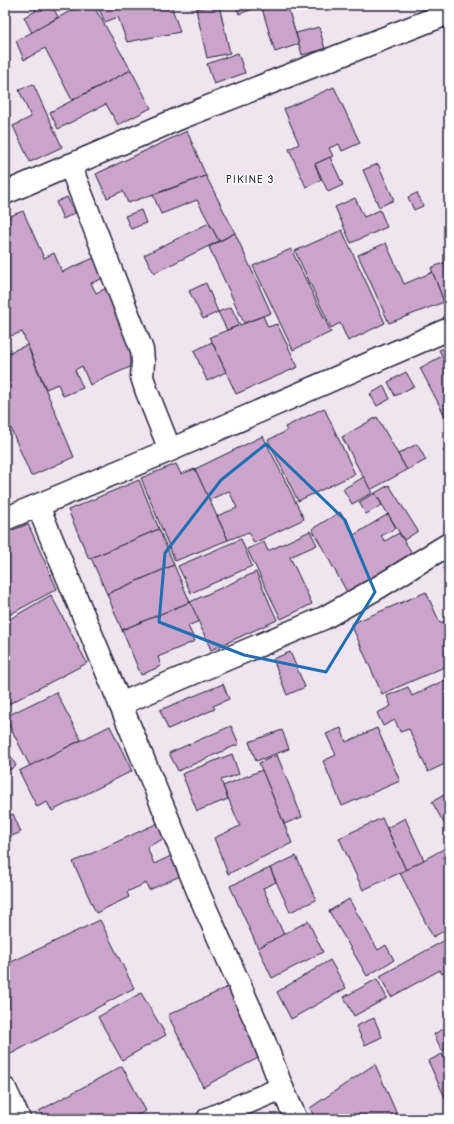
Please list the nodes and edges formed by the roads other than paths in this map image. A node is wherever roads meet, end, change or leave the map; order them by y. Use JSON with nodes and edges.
{"nodes":[{"id":1,"x":449,"y":14,"type":"edge"},
{"id":2,"x":70,"y":165,"type":"junction"},
{"id":3,"x":5,"y":193,"type":"edge"},
{"id":4,"x":449,"y":329,"type":"edge"},
{"id":5,"x":170,"y":450,"type":"junction"},
{"id":6,"x":38,"y":506,"type":"junction"},
{"id":7,"x":5,"y":519,"type":"edge"},
{"id":8,"x":449,"y":544,"type":"edge"},
{"id":9,"x":120,"y":704,"type":"junction"},
{"id":10,"x":282,"y":1088,"type":"junction"},
{"id":11,"x":5,"y":1089,"type":"edge"},
{"id":12,"x":18,"y":1119,"type":"edge"},
{"id":13,"x":208,"y":1119,"type":"edge"},
{"id":14,"x":296,"y":1119,"type":"edge"}],
"edges":[{"from":1,"to":2,"type":"street"},
{"from":2,"to":3,"type":"street"},
{"from":2,"to":5,"type":"street"},
{"from":4,"to":5,"type":"street"},
{"from":5,"to":6,"type":"street"},
{"from":6,"to":7,"type":"street"},
{"from":6,"to":9,"type":"street"},
{"from":8,"to":9,"type":"street"},
{"from":9,"to":10,"type":"street"},
{"from":10,"to":13,"type":"street"},
{"from":10,"to":14,"type":"street"},
{"from":11,"to":12,"type":"street"}]}
